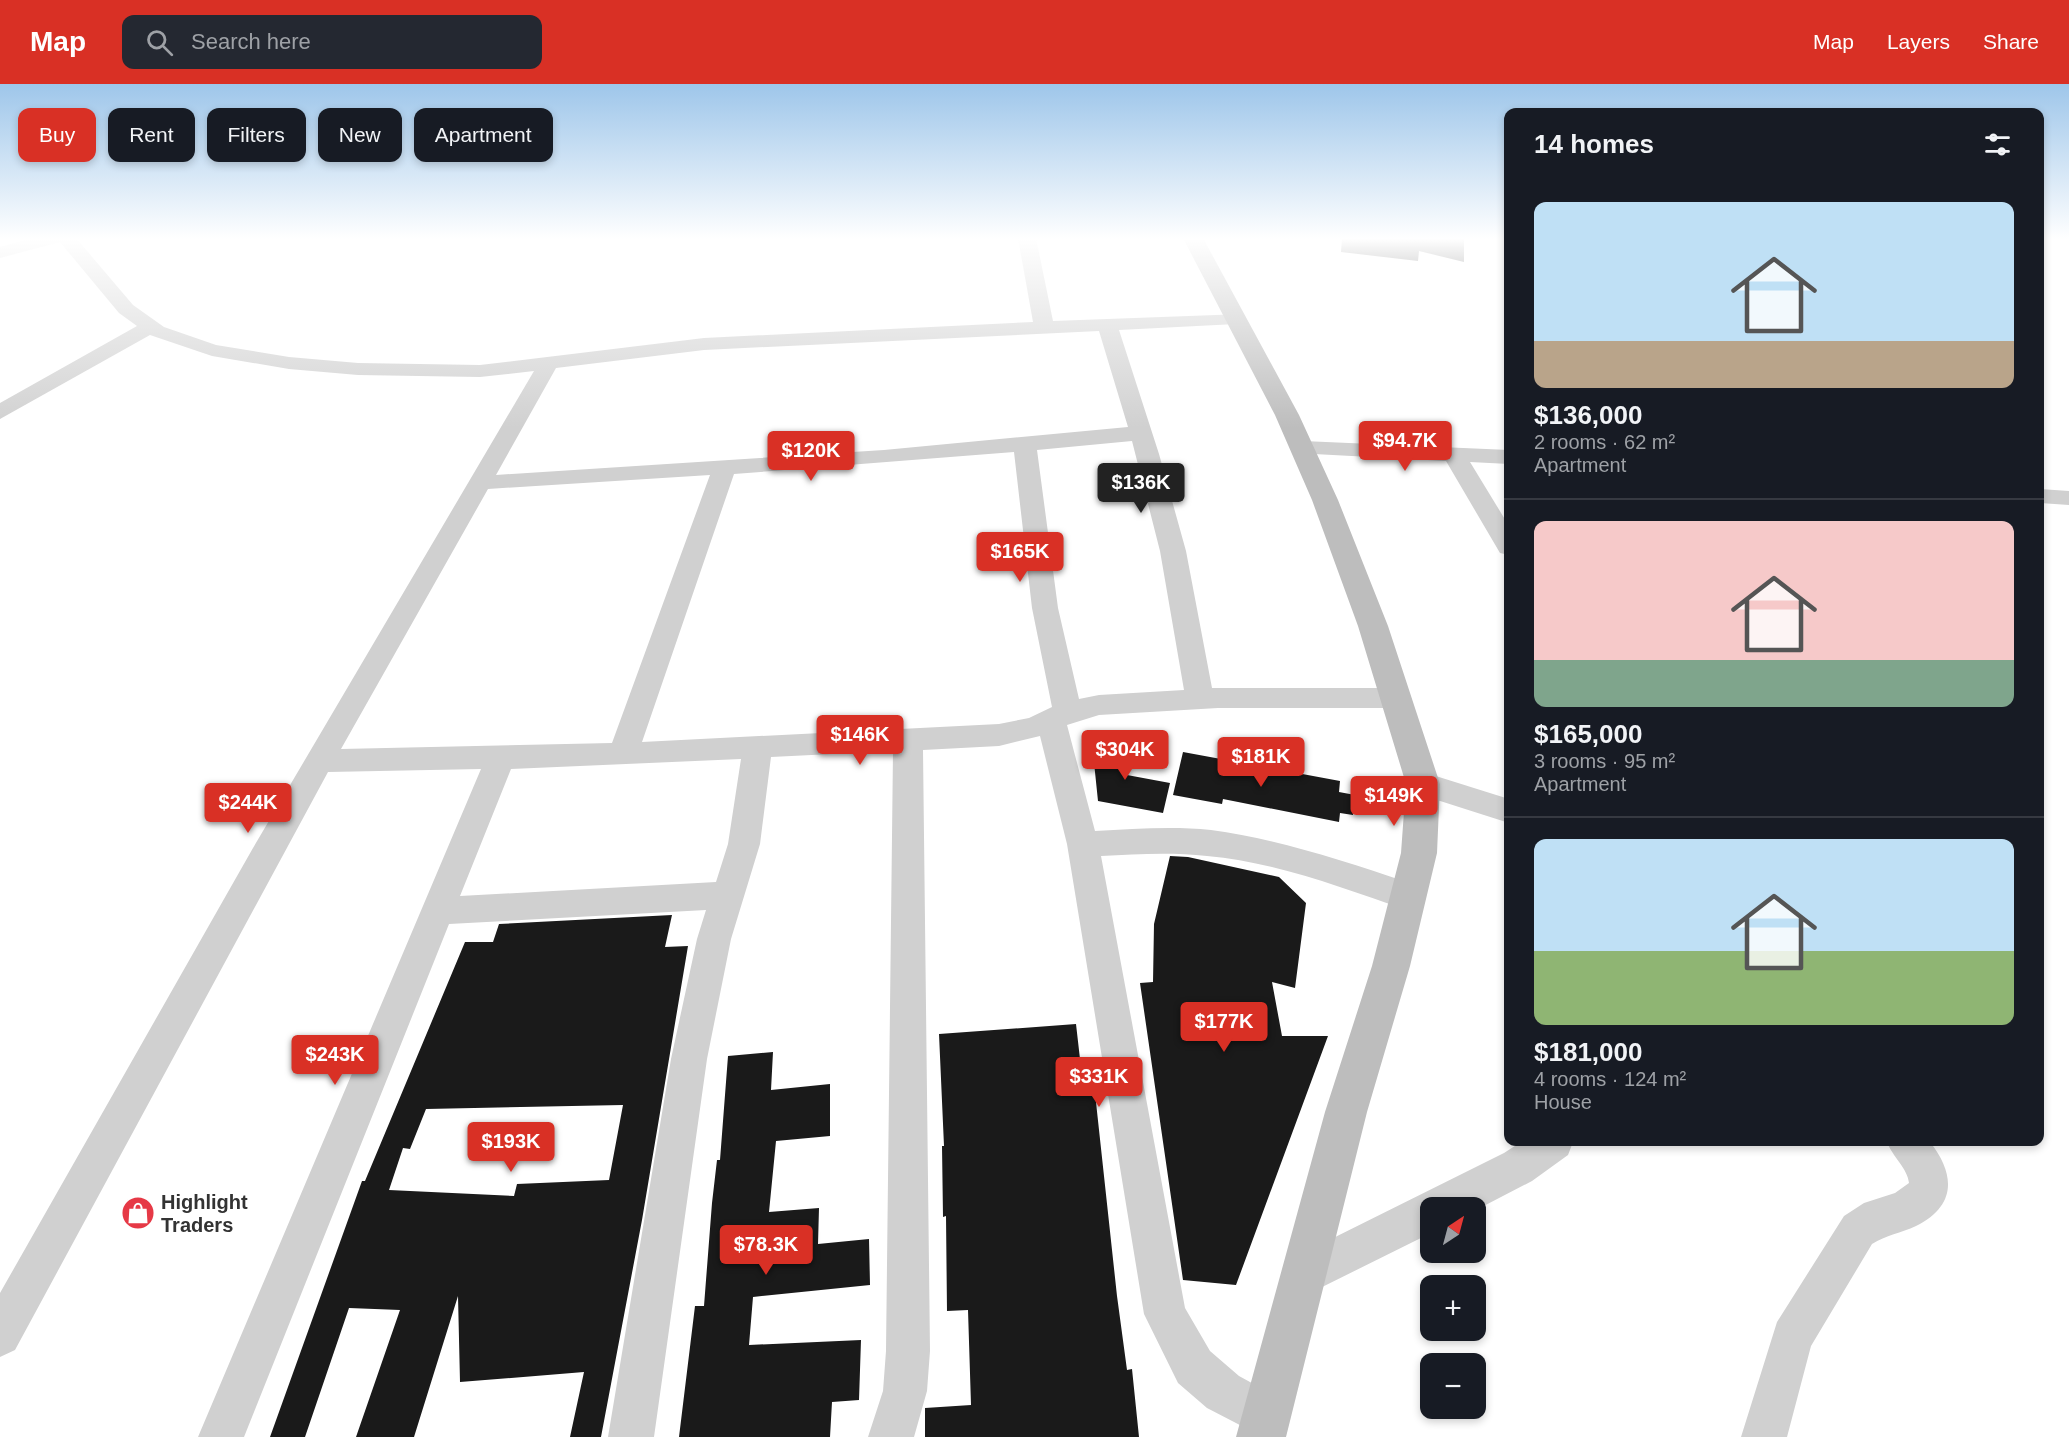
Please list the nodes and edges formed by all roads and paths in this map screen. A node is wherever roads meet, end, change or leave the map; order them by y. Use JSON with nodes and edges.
{"nodes":[{"id":1,"x":119,"y":301,"type":"edge"},
{"id":2,"x":1040,"y":301,"type":"edge"},
{"id":3,"x":1227,"y":301,"type":"edge"},
{"id":4,"x":1236,"y":318,"type":"junction"},
{"id":5,"x":1107,"y":324,"type":"junction"},
{"id":6,"x":151,"y":327,"type":"junction"},
{"id":7,"x":1044,"y":327,"type":"junction"},
{"id":8,"x":548,"y":364,"type":"junction"},
{"id":9,"x":0,"y":412,"type":"edge"},
{"id":10,"x":1141,"y":433,"type":"junction"},
{"id":11,"x":1024,"y":445,"type":"junction"},
{"id":12,"x":1303,"y":448,"type":"junction"},
{"id":13,"x":1453,"y":453,"type":"junction"},
{"id":14,"x":1504,"y":457,"type":"edge"},
{"id":15,"x":724,"y":468,"type":"junction"},
{"id":16,"x":478,"y":483,"type":"junction"},
{"id":17,"x":2044,"y":496,"type":"edge"},
{"id":18,"x":2069,"y":498,"type":"edge"},
{"id":19,"x":1504,"y":539,"type":"edge"},
{"id":20,"x":1395,"y":698,"type":"junction"},
{"id":21,"x":1200,"y":699,"type":"junction"},
{"id":22,"x":1059,"y":717,"type":"junction"},
{"id":23,"x":908,"y":739,"type":"junction"},
{"id":24,"x":758,"y":748,"type":"junction"},
{"id":25,"x":623,"y":753,"type":"junction"},
{"id":26,"x":501,"y":757,"type":"junction"},
{"id":27,"x":319,"y":761,"type":"junction"},
{"id":28,"x":1423,"y":784,"type":"junction"},
{"id":29,"x":1504,"y":809,"type":"edge"},
{"id":30,"x":1083,"y":844,"type":"junction"},
{"id":31,"x":726,"y":895,"type":"junction"},
{"id":32,"x":1407,"y":896,"type":"junction"},
{"id":33,"x":437,"y":911,"type":"junction"},
{"id":34,"x":1548,"y":1146,"type":"edge"},
{"id":35,"x":1909,"y":1146,"type":"edge"},
{"id":36,"x":1459,"y":1197,"type":"edge"},
{"id":37,"x":1420,"y":1217,"type":"edge"},
{"id":38,"x":1302,"y":1276,"type":"junction"},
{"id":39,"x":0,"y":1335,"type":"edge"},
{"id":40,"x":1264,"y":1427,"type":"edge"},
{"id":41,"x":221,"y":1437,"type":"edge"},
{"id":42,"x":630,"y":1437,"type":"edge"},
{"id":43,"x":891,"y":1437,"type":"edge"},
{"id":44,"x":1764,"y":1437,"type":"edge"}],
"edges":[{"from":1,"to":6,"type":"street"},
{"from":2,"to":7,"type":"street"},
{"from":3,"to":4,"type":"main road"},
{"from":4,"to":5,"type":"street"},
{"from":4,"to":12,"type":"main road"},
{"from":5,"to":7,"type":"street"},
{"from":5,"to":10,"type":"street"},
{"from":6,"to":8,"type":"street"},
{"from":6,"to":9,"type":"street"},
{"from":7,"to":8,"type":"street"},
{"from":8,"to":16,"type":"street"},
{"from":10,"to":11,"type":"street"},
{"from":10,"to":21,"type":"street"},
{"from":11,"to":15,"type":"street"},
{"from":11,"to":22,"type":"street"},
{"from":12,"to":13,"type":"street"},
{"from":12,"to":20,"type":"main road"},
{"from":13,"to":14,"type":"street"},
{"from":13,"to":19,"type":"street"},
{"from":15,"to":16,"type":"street"},
{"from":15,"to":25,"type":"street"},
{"from":16,"to":27,"type":"street"},
{"from":17,"to":18,"type":"street"},
{"from":20,"to":21,"type":"street"},
{"from":20,"to":28,"type":"main road"},
{"from":21,"to":22,"type":"street"},
{"from":22,"to":23,"type":"street"},
{"from":22,"to":30,"type":"street"},
{"from":23,"to":24,"type":"street"},
{"from":23,"to":43,"type":"street"},
{"from":24,"to":25,"type":"street"},
{"from":24,"to":31,"type":"street"},
{"from":25,"to":26,"type":"street"},
{"from":26,"to":27,"type":"street"},
{"from":26,"to":33,"type":"street"},
{"from":27,"to":39,"type":"street"},
{"from":28,"to":29,"type":"street"},
{"from":28,"to":32,"type":"main road"},
{"from":30,"to":32,"type":"street"},
{"from":30,"to":40,"type":"street"},
{"from":31,"to":33,"type":"street"},
{"from":31,"to":42,"type":"street"},
{"from":32,"to":38,"type":"main road"},
{"from":33,"to":41,"type":"street"},
{"from":34,"to":36,"type":"street"},
{"from":35,"to":44,"type":"street"},
{"from":37,"to":38,"type":"street"},
{"from":38,"to":40,"type":"main road"}]}
